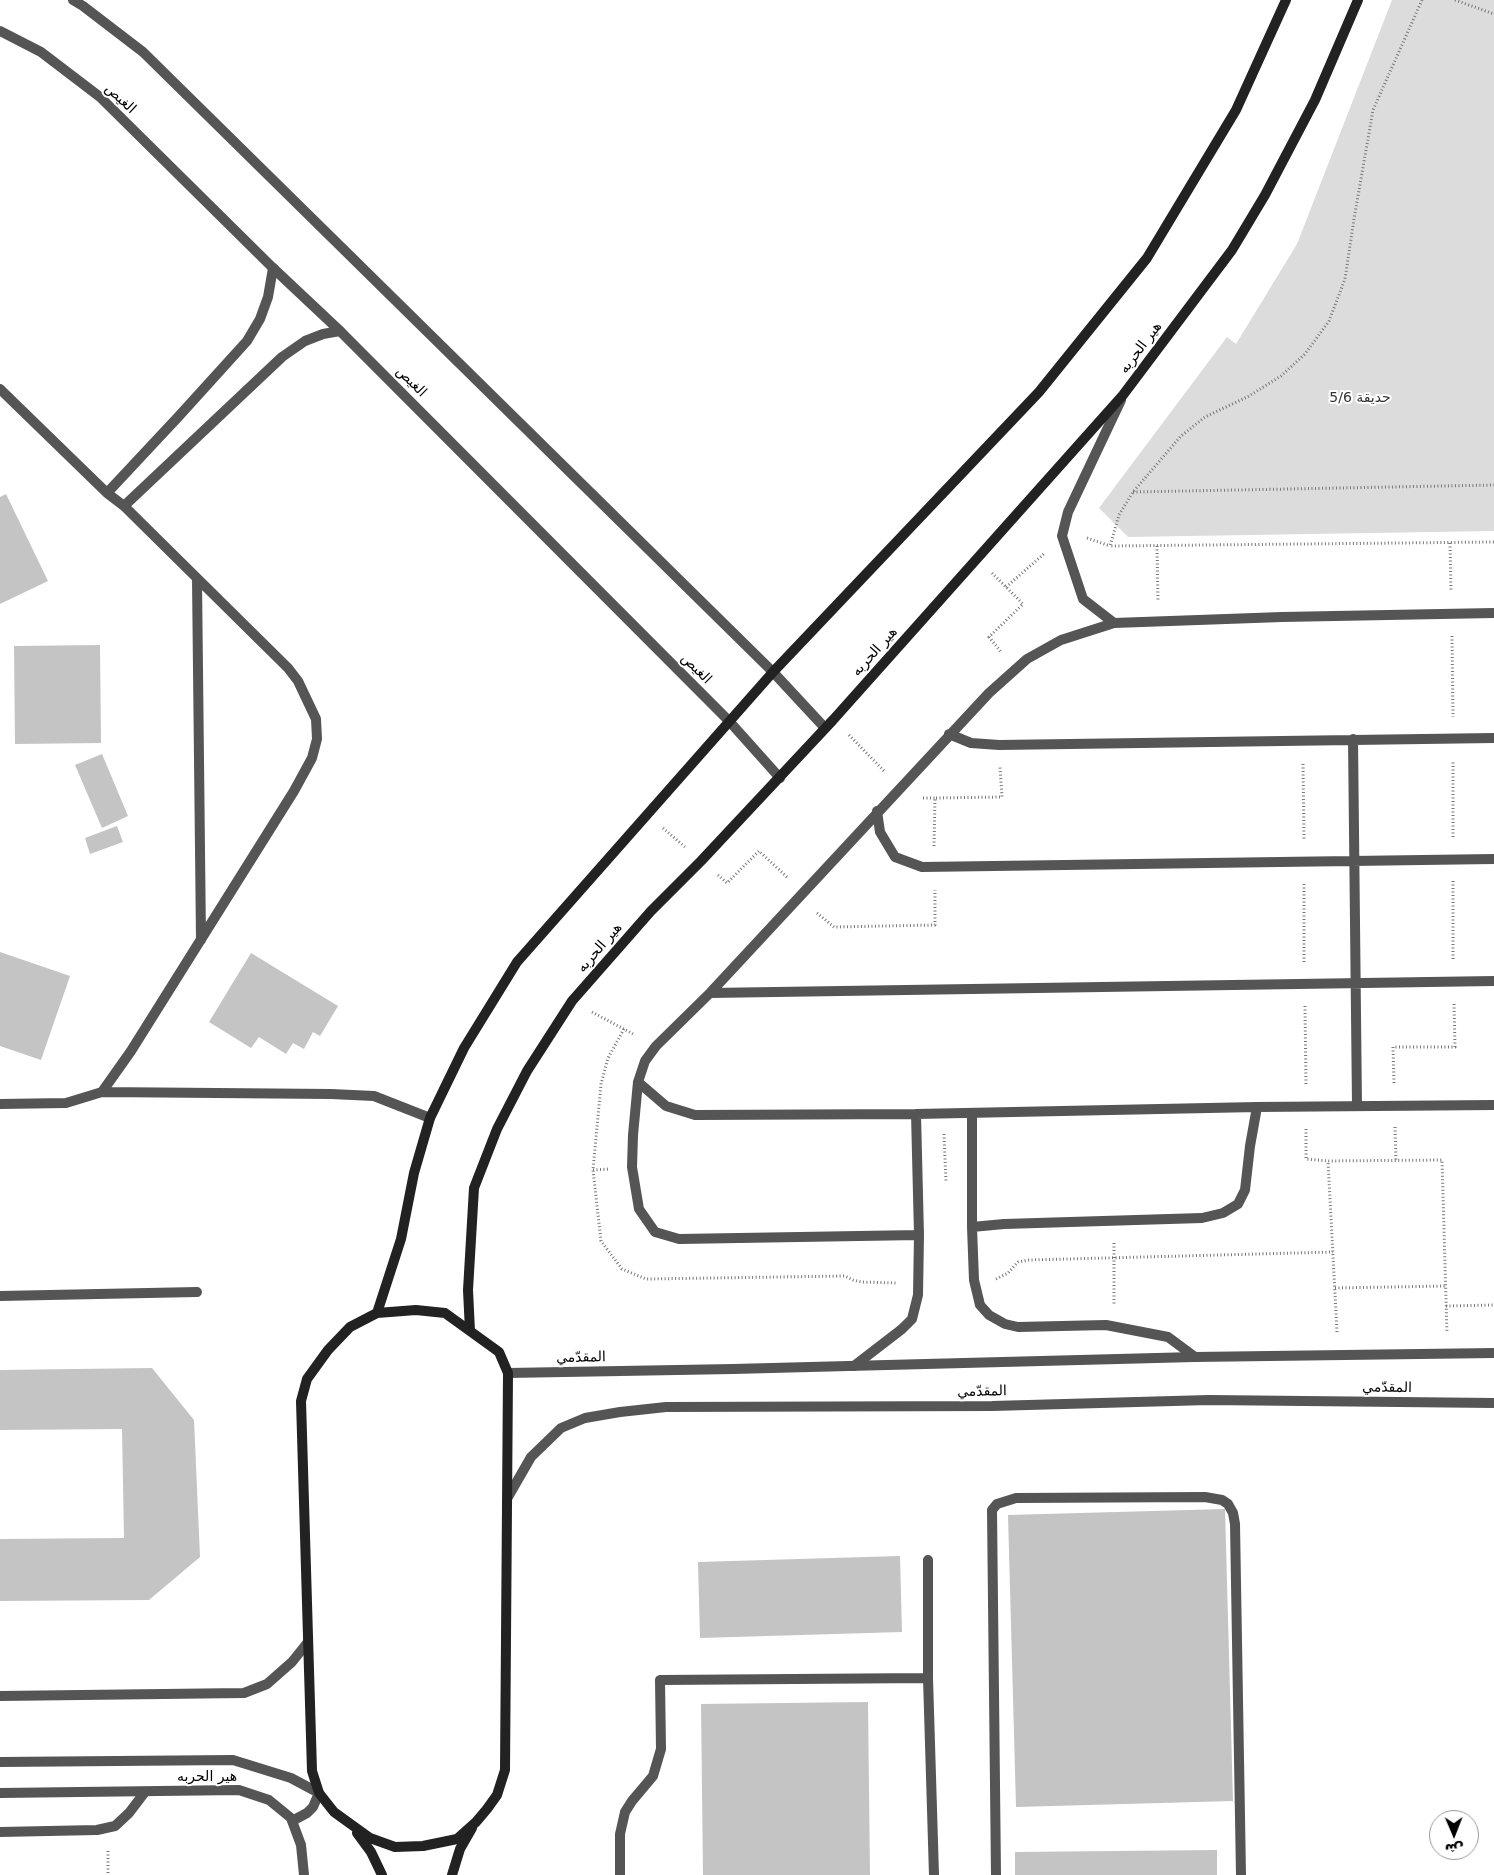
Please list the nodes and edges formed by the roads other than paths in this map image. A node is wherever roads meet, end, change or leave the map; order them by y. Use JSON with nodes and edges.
{"nodes":[{"id":1,"x":73,"y":0,"type":"edge"},
{"id":2,"x":1286,"y":0,"type":"edge"},
{"id":3,"x":1358,"y":0,"type":"edge"},
{"id":4,"x":0,"y":31,"type":"edge"},
{"id":5,"x":273,"y":268,"type":"junction"},
{"id":6,"x":340,"y":330,"type":"junction"},
{"id":7,"x":0,"y":389,"type":"edge"},
{"id":8,"x":1123,"y":395,"type":"junction"},
{"id":9,"x":106,"y":493,"type":"junction"},
{"id":10,"x":124,"y":506,"type":"junction"},
{"id":11,"x":197,"y":579,"type":"junction"},
{"id":12,"x":1494,"y":613,"type":"edge"},
{"id":13,"x":1114,"y":623,"type":"junction"},
{"id":14,"x":773,"y":672,"type":"junction"},
{"id":15,"x":729,"y":721,"type":"junction"},
{"id":16,"x":825,"y":728,"type":"junction"},
{"id":17,"x":949,"y":734,"type":"junction"},
{"id":18,"x":1494,"y":738,"type":"edge"},
{"id":19,"x":1353,"y":739,"type":"junction"},
{"id":20,"x":780,"y":778,"type":"junction"},
{"id":21,"x":878,"y":811,"type":"junction"},
{"id":22,"x":1354,"y":860,"type":"junction"},
{"id":23,"x":1494,"y":860,"type":"edge"},
{"id":24,"x":201,"y":940,"type":"junction"},
{"id":25,"x":1494,"y":981,"type":"edge"},
{"id":26,"x":1356,"y":982,"type":"junction"},
{"id":27,"x":710,"y":992,"type":"junction"},
{"id":28,"x":638,"y":1082,"type":"junction"},
{"id":29,"x":102,"y":1092,"type":"junction"},
{"id":30,"x":0,"y":1104,"type":"edge"},
{"id":31,"x":1494,"y":1105,"type":"edge"},
{"id":32,"x":1357,"y":1106,"type":"junction"},
{"id":33,"x":1257,"y":1107,"type":"junction"},
{"id":34,"x":972,"y":1113,"type":"junction"},
{"id":35,"x":916,"y":1114,"type":"junction"},
{"id":36,"x":430,"y":1118,"type":"junction"},
{"id":37,"x":972,"y":1228,"type":"junction"},
{"id":38,"x":919,"y":1235,"type":"junction"},
{"id":39,"x":197,"y":1292,"type":"dead end"},
{"id":40,"x":0,"y":1296,"type":"edge"},
{"id":41,"x":377,"y":1313,"type":"junction"},
{"id":42,"x":470,"y":1332,"type":"junction"},
{"id":43,"x":1494,"y":1353,"type":"edge"},
{"id":44,"x":1195,"y":1357,"type":"junction"},
{"id":45,"x":854,"y":1366,"type":"junction"},
{"id":46,"x":508,"y":1373,"type":"junction"},
{"id":47,"x":1494,"y":1403,"type":"edge"},
{"id":48,"x":508,"y":1497,"type":"junction"},
{"id":49,"x":928,"y":1560,"type":"dead end"},
{"id":50,"x":308,"y":1642,"type":"junction"},
{"id":51,"x":928,"y":1678,"type":"junction"},
{"id":52,"x":0,"y":1696,"type":"edge"},
{"id":53,"x":0,"y":1762,"type":"edge"},
{"id":54,"x":145,"y":1792,"type":"junction"},
{"id":55,"x":0,"y":1793,"type":"edge"},
{"id":56,"x":318,"y":1793,"type":"junction"},
{"id":57,"x":292,"y":1822,"type":"junction"},
{"id":58,"x":476,"y":1822,"type":"junction"},
{"id":59,"x":350,"y":1824,"type":"junction"},
{"id":60,"x":0,"y":1832,"type":"edge"},
{"id":61,"x":304,"y":1875,"type":"edge"},
{"id":62,"x":382,"y":1875,"type":"edge"},
{"id":63,"x":452,"y":1875,"type":"edge"},
{"id":64,"x":620,"y":1875,"type":"edge"},
{"id":65,"x":934,"y":1875,"type":"edge"},
{"id":66,"x":996,"y":1875,"type":"edge"},
{"id":67,"x":1241,"y":1875,"type":"edge"}],
"edges":[{"from":1,"to":14,"type":"street"},
{"from":2,"to":14,"type":"main road"},
{"from":3,"to":8,"type":"main road","name":"هير الحربه"},
{"from":4,"to":5,"type":"street","name":"الغيص"},
{"from":5,"to":6,"type":"street","name":"الغيص"},
{"from":5,"to":9,"type":"street"},
{"from":6,"to":10,"type":"street"},
{"from":6,"to":15,"type":"street","name":"الغيص"},
{"from":7,"to":9,"type":"street"},
{"from":8,"to":13,"type":"street"},
{"from":8,"to":16,"type":"main road","name":"هير الحربه"},
{"from":9,"to":10,"type":"street"},
{"from":10,"to":11,"type":"street"},
{"from":11,"to":24,"type":"street"},
{"from":11,"to":24,"type":"street"},
{"from":12,"to":13,"type":"street"},
{"from":13,"to":17,"type":"street"},
{"from":14,"to":15,"type":"main road"},
{"from":14,"to":16,"type":"street"},
{"from":15,"to":20,"type":"street","name":"الغيص"},
{"from":15,"to":36,"type":"main road"},
{"from":16,"to":20,"type":"main road","name":"هير الحربه"},
{"from":17,"to":19,"type":"street"},
{"from":17,"to":21,"type":"street"},
{"from":18,"to":19,"type":"street"},
{"from":19,"to":22,"type":"street"},
{"from":20,"to":42,"type":"main road","name":"هير الحربه"},
{"from":21,"to":22,"type":"street"},
{"from":21,"to":27,"type":"street"},
{"from":22,"to":23,"type":"street"},
{"from":22,"to":26,"type":"street"},
{"from":24,"to":29,"type":"street"},
{"from":25,"to":26,"type":"street"},
{"from":26,"to":27,"type":"street"},
{"from":26,"to":32,"type":"street"},
{"from":27,"to":28,"type":"street"},
{"from":28,"to":35,"type":"street"},
{"from":28,"to":38,"type":"street"},
{"from":29,"to":30,"type":"street"},
{"from":29,"to":36,"type":"street"},
{"from":31,"to":32,"type":"street"},
{"from":32,"to":33,"type":"street"},
{"from":33,"to":34,"type":"street"},
{"from":33,"to":37,"type":"street"},
{"from":34,"to":35,"type":"street"},
{"from":34,"to":37,"type":"street"},
{"from":35,"to":38,"type":"street"},
{"from":36,"to":41,"type":"main road"},
{"from":37,"to":44,"type":"street"},
{"from":38,"to":45,"type":"street"},
{"from":39,"to":40,"type":"street"},
{"from":41,"to":42,"type":"main road"},
{"from":41,"to":50,"type":"main road"},
{"from":42,"to":46,"type":"main road"},
{"from":43,"to":44,"type":"street","name":"المقدّمي"},
{"from":44,"to":45,"type":"street","name":"المقدّمي"},
{"from":45,"to":46,"type":"street","name":"المقدّمي"},
{"from":46,"to":48,"type":"main road"},
{"from":47,"to":48,"type":"street","name":"المقدّمي"},
{"from":48,"to":58,"type":"main road"},
{"from":49,"to":51,"type":"street"},
{"from":50,"to":52,"type":"street"},
{"from":50,"to":56,"type":"main road"},
{"from":51,"to":64,"type":"street"},
{"from":51,"to":65,"type":"street"},
{"from":53,"to":56,"type":"street"},
{"from":54,"to":55,"type":"street","name":"هير الحربه"},
{"from":54,"to":57,"type":"street","name":"هير الحربه"},
{"from":54,"to":60,"type":"street"},
{"from":56,"to":57,"type":"street"},
{"from":56,"to":59,"type":"main road"},
{"from":57,"to":61,"type":"street","name":"هير الحربه"},
{"from":58,"to":59,"type":"main road"},
{"from":58,"to":63,"type":"main road"},
{"from":59,"to":62,"type":"main road"},
{"from":66,"to":67,"type":"street"}]}
